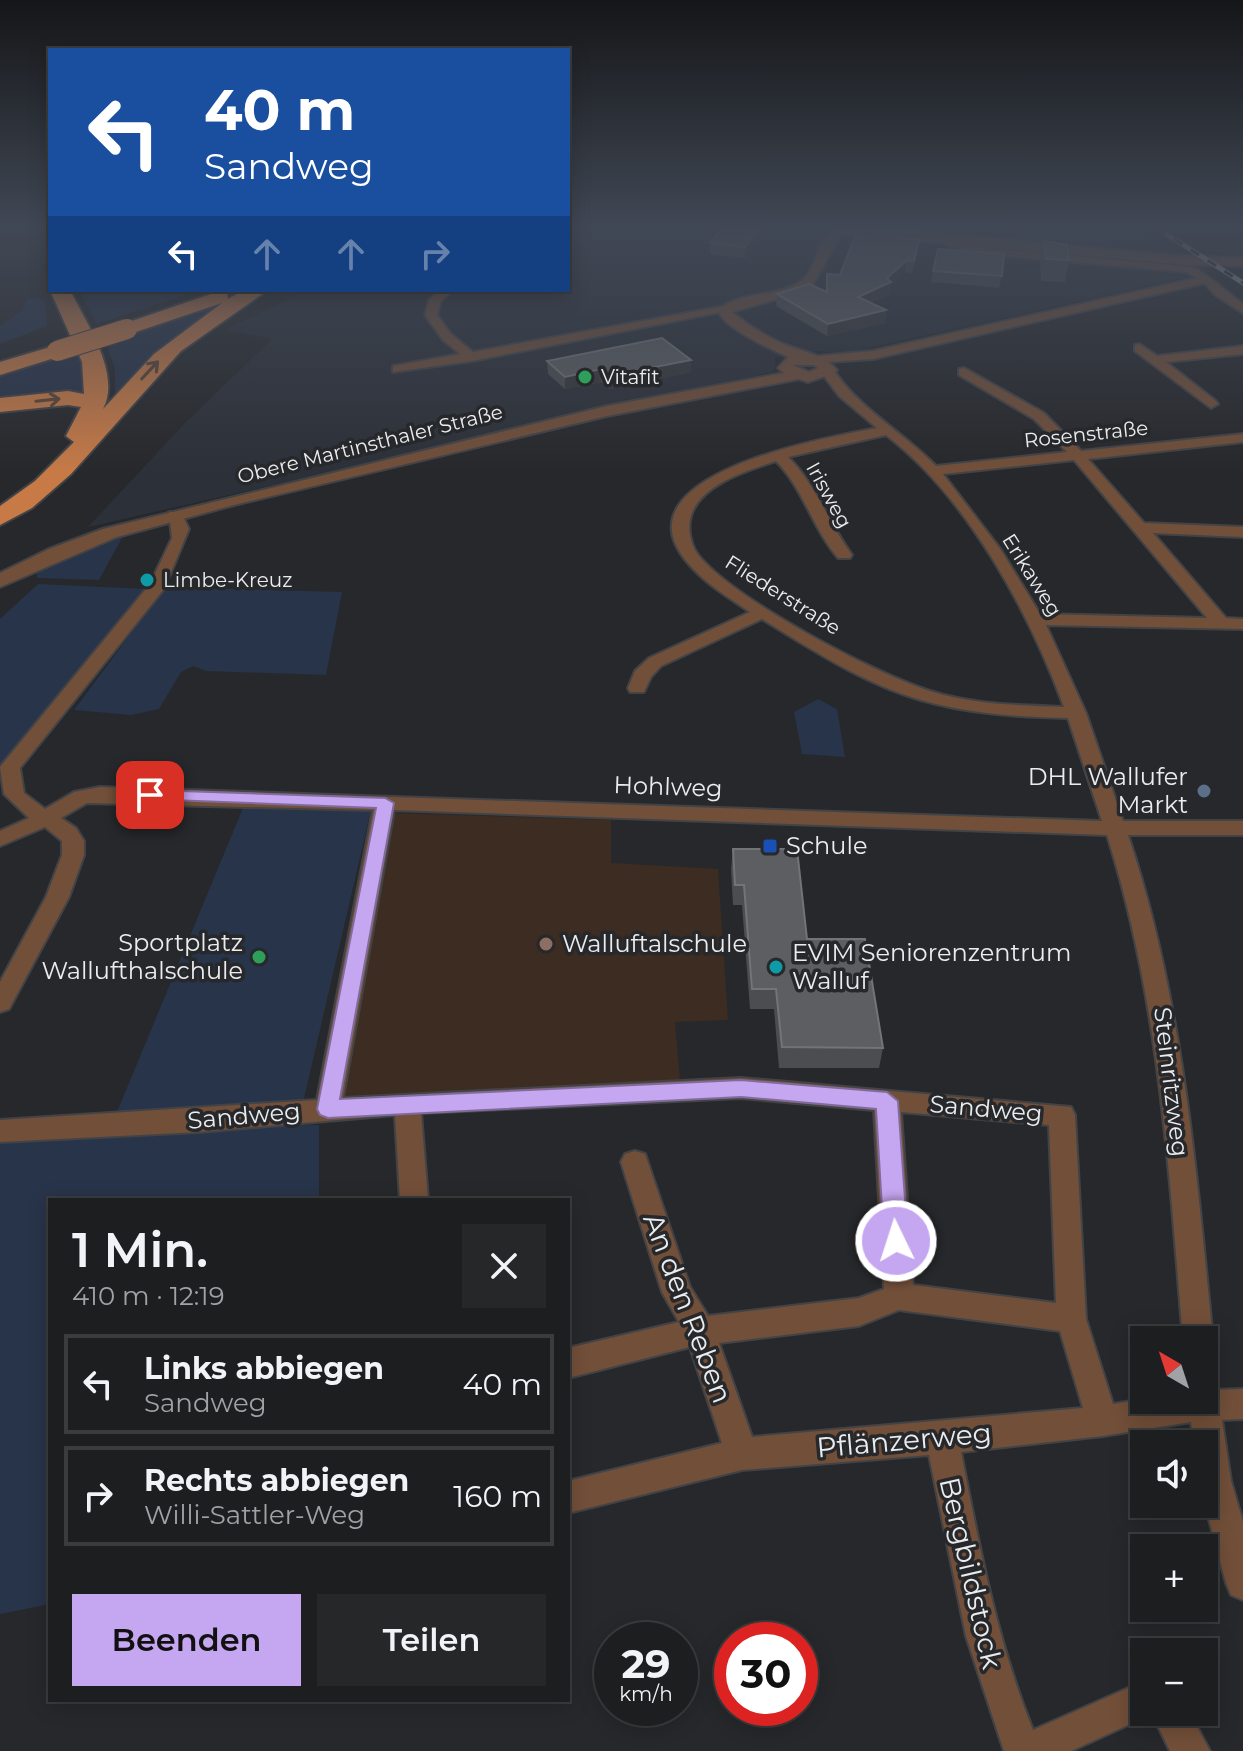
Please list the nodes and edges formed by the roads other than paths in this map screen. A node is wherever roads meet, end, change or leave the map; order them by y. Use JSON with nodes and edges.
{"nodes":[{"id":1,"x":69,"y":310,"type":"edge"},
{"id":2,"x":83,"y":310,"type":"edge"},
{"id":3,"x":167,"y":310,"type":"edge"},
{"id":4,"x":177,"y":310,"type":"edge"},
{"id":5,"x":229,"y":310,"type":"edge"},
{"id":6,"x":432,"y":310,"type":"edge"},
{"id":7,"x":725,"y":310,"type":"joint"},
{"id":8,"x":1073,"y":310,"type":"edge"},
{"id":9,"x":125,"y":326,"type":"junction"},
{"id":10,"x":769,"y":343,"type":"junction"},
{"id":11,"x":56,"y":348,"type":"junction"},
{"id":12,"x":1139,"y":348,"type":"dead end"},
{"id":13,"x":1243,"y":350,"type":"edge"},
{"id":14,"x":472,"y":357,"type":"junction"},
{"id":15,"x":1153,"y":360,"type":"junction"},
{"id":16,"x":0,"y":362,"type":"edge"},
{"id":17,"x":817,"y":364,"type":"junction"},
{"id":18,"x":0,"y":369,"type":"edge"},
{"id":19,"x":398,"y":369,"type":"dead end"},
{"id":20,"x":795,"y":371,"type":"junction"},
{"id":21,"x":964,"y":372,"type":"dead end"},
{"id":22,"x":840,"y":389,"type":"junction"},
{"id":23,"x":95,"y":403,"type":"junction"},
{"id":24,"x":1211,"y":404,"type":"dead end"},
{"id":25,"x":0,"y":405,"type":"edge"},
{"id":26,"x":100,"y":429,"type":"junction"},
{"id":27,"x":891,"y":430,"type":"junction"},
{"id":28,"x":1243,"y":438,"type":"edge"},
{"id":29,"x":1076,"y":455,"type":"junction"},
{"id":30,"x":779,"y":456,"type":"junction"},
{"id":31,"x":933,"y":471,"type":"junction"},
{"id":32,"x":0,"y":505,"type":"edge"},
{"id":33,"x":175,"y":515,"type":"junction"},
{"id":34,"x":0,"y":517,"type":"edge"},
{"id":35,"x":1243,"y":521,"type":"edge"},
{"id":36,"x":1140,"y":528,"type":"junction"},
{"id":37,"x":1195,"y":530,"type":"junction"},
{"id":38,"x":1243,"y":532,"type":"edge"},
{"id":39,"x":844,"y":555,"type":"dead end"},
{"id":40,"x":0,"y":581,"type":"edge"},
{"id":41,"x":764,"y":612,"type":"junction"},
{"id":42,"x":1035,"y":619,"type":"junction"},
{"id":43,"x":1221,"y":623,"type":"junction"},
{"id":44,"x":1243,"y":624,"type":"edge"},
{"id":45,"x":637,"y":688,"type":"dead end"},
{"id":46,"x":1076,"y":713,"type":"junction"},
{"id":47,"x":385,"y":803,"type":"junction"},
{"id":48,"x":45,"y":819,"type":"junction"},
{"id":49,"x":1117,"y":828,"type":"junction"},
{"id":50,"x":1243,"y":828,"type":"edge"},
{"id":51,"x":0,"y":839,"type":"edge"},
{"id":52,"x":0,"y":1003,"type":"edge"},
{"id":53,"x":887,"y":1101,"type":"junction"},
{"id":54,"x":407,"y":1103,"type":"junction"},
{"id":55,"x":328,"y":1109,"type":"junction"},
{"id":56,"x":0,"y":1131,"type":"edge"},
{"id":57,"x":635,"y":1162,"type":"dead end"},
{"id":58,"x":414,"y":1198,"type":"edge"},
{"id":59,"x":899,"y":1297,"type":"junction"},
{"id":60,"x":1071,"y":1319,"type":"junction"},
{"id":61,"x":1197,"y":1326,"type":"edge"},
{"id":62,"x":700,"y":1331,"type":"junction"},
{"id":63,"x":570,"y":1363,"type":"edge"},
{"id":64,"x":1218,"y":1403,"type":"edge"},
{"id":65,"x":1243,"y":1404,"type":"edge"},
{"id":66,"x":1140,"y":1414,"type":"edge"},
{"id":67,"x":1206,"y":1414,"type":"edge"},
{"id":68,"x":1103,"y":1421,"type":"junction"},
{"id":69,"x":942,"y":1438,"type":"junction"},
{"id":70,"x":742,"y":1454,"type":"junction"},
{"id":71,"x":570,"y":1497,"type":"edge"},
{"id":72,"x":1243,"y":1583,"type":"edge"},
{"id":73,"x":1130,"y":1705,"type":"edge"},
{"id":74,"x":1177,"y":1726,"type":"edge"},
{"id":75,"x":1023,"y":1751,"type":"edge"},
{"id":76,"x":1029,"y":1751,"type":"edge"},
{"id":77,"x":1191,"y":1751,"type":"edge"}],
"edges":[{"from":1,"to":23,"type":"highway"},
{"from":2,"to":26,"type":"highway"},
{"from":3,"to":9,"type":"highway"},
{"from":4,"to":9,"type":"highway"},
{"from":26,"to":5,"type":"highway","one_way":true},
{"from":6,"to":14,"type":"street"},
{"from":7,"to":10,"type":"street"},
{"from":7,"to":14,"type":"street"},
{"from":8,"to":17,"type":"street"},
{"from":9,"to":11,"type":"highway","bridge":true},
{"from":10,"to":17,"type":"street"},
{"from":10,"to":20,"type":"street"},
{"from":11,"to":16,"type":"highway"},
{"from":11,"to":18,"type":"highway"},
{"from":12,"to":15,"type":"street"},
{"from":13,"to":15,"type":"street"},
{"from":14,"to":19,"type":"street"},
{"from":15,"to":24,"type":"street"},
{"from":17,"to":20,"type":"street"},
{"from":17,"to":20,"type":"street"},
{"from":17,"to":22,"type":"street","name":"Erikaweg"},
{"from":20,"to":22,"type":"street","name":"Erikaweg"},
{"from":20,"to":33,"type":"street","name":"Obere Martinsthaler Straße"},
{"from":21,"to":29,"type":"street"},
{"from":22,"to":27,"type":"street","name":"Erikaweg"},
{"from":25,"to":23,"type":"highway","one_way":true},
{"from":23,"to":32,"type":"highway"},
{"from":26,"to":34,"type":"highway"},
{"from":27,"to":30,"type":"street","name":"Fliederstraße"},
{"from":27,"to":31,"type":"street","name":"Erikaweg"},
{"from":28,"to":29,"type":"street","name":"Rosenstraße"},
{"from":29,"to":31,"type":"street","name":"Rosenstraße"},
{"from":29,"to":36,"type":"street"},
{"from":30,"to":39,"type":"street","name":"Irisweg"},
{"from":30,"to":41,"type":"street","name":"Fliederstraße"},
{"from":31,"to":42,"type":"street","name":"Erikaweg"},
{"from":33,"to":40,"type":"street","name":"Obere Martinsthaler Straße"},
{"from":33,"to":48,"type":"street"},
{"from":35,"to":37,"type":"street"},
{"from":36,"to":37,"type":"street"},
{"from":36,"to":43,"type":"street"},
{"from":37,"to":38,"type":"street"},
{"from":41,"to":45,"type":"street"},
{"from":41,"to":46,"type":"street","name":"Fliederstraße"},
{"from":42,"to":43,"type":"street"},
{"from":42,"to":46,"type":"street","name":"Erikaweg"},
{"from":43,"to":44,"type":"street"},
{"from":46,"to":49,"type":"street","name":"Erikaweg"},
{"from":47,"to":48,"type":"street","name":"Hohlweg"},
{"from":47,"to":49,"type":"street","name":"Hohlweg"},
{"from":47,"to":55,"type":"street"},
{"from":48,"to":51,"type":"street"},
{"from":48,"to":52,"type":"street"},
{"from":49,"to":50,"type":"street","name":"Hohlweg"},
{"from":49,"to":61,"type":"street","name":"Steinritzweg"},
{"from":53,"to":54,"type":"street","name":"Sandweg"},
{"from":53,"to":59,"type":"street"},
{"from":53,"to":60,"type":"street","name":"Sandweg"},
{"from":54,"to":55,"type":"street","name":"Sandweg"},
{"from":54,"to":58,"type":"street"},
{"from":55,"to":56,"type":"street","name":"Sandweg"},
{"from":57,"to":62,"type":"street","name":"An den Reben"},
{"from":59,"to":60,"type":"street"},
{"from":59,"to":62,"type":"street"},
{"from":60,"to":68,"type":"street"},
{"from":62,"to":63,"type":"street"},
{"from":62,"to":70,"type":"street","name":"An den Reben"},
{"from":64,"to":65,"type":"street","name":"Pflänzerweg"},
{"from":66,"to":68,"type":"street","name":"Pflänzerweg"},
{"from":67,"to":72,"type":"street"},
{"from":68,"to":69,"type":"street","name":"Pflänzerweg"},
{"from":69,"to":70,"type":"street","name":"Pflänzerweg"},
{"from":69,"to":75,"type":"street","name":"Bergbildstock"},
{"from":70,"to":71,"type":"street","name":"Pflänzerweg"},
{"from":73,"to":76,"type":"street"},
{"from":74,"to":77,"type":"street"}]}
